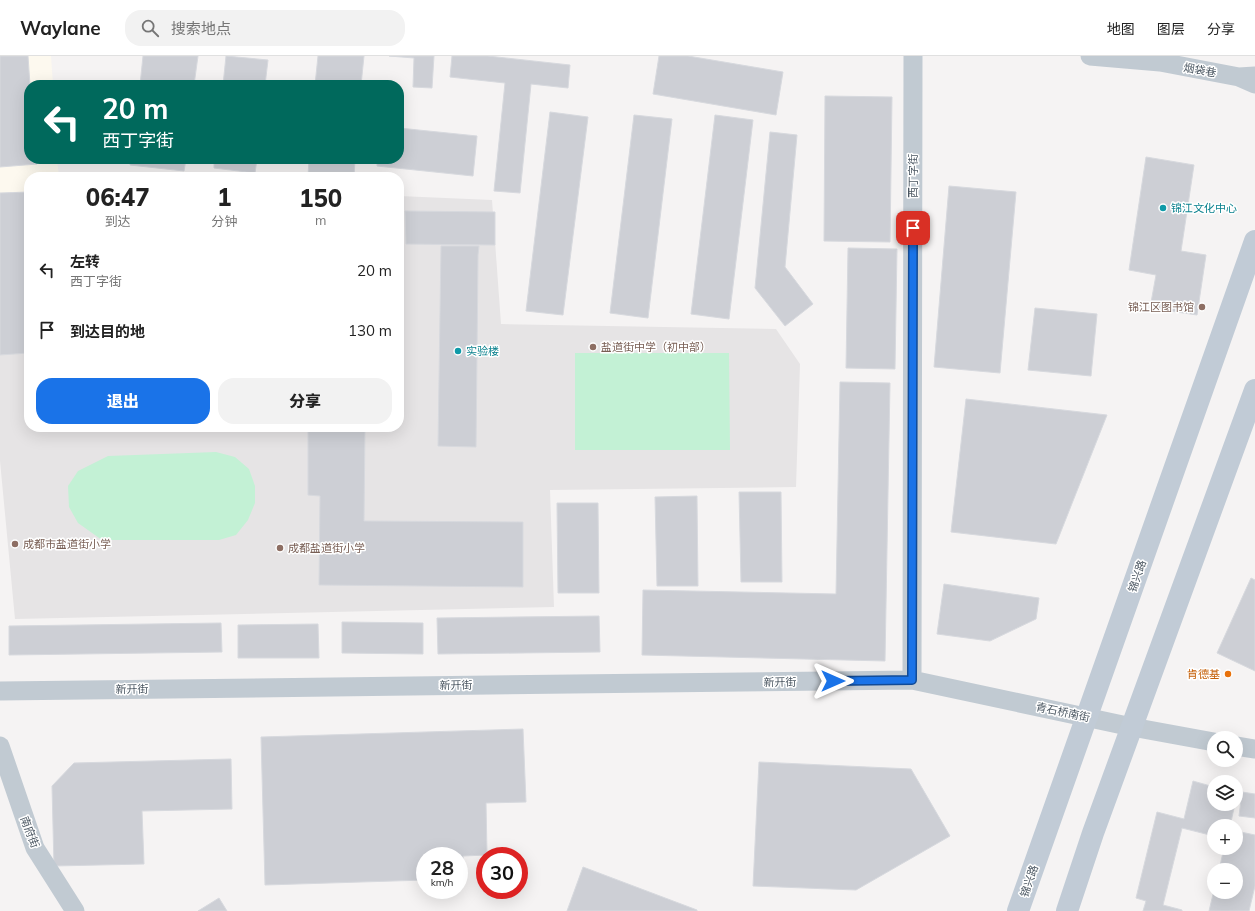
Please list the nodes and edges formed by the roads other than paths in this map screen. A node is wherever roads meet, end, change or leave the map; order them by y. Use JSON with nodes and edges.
{"nodes":[{"id":1,"x":913,"y":56,"type":"edge"},
{"id":2,"x":1090,"y":56,"type":"edge"},
{"id":3,"x":1250,"y":79,"type":"edge"},
{"id":4,"x":1255,"y":240,"type":"edge"},
{"id":5,"x":1255,"y":390,"type":"edge"},
{"id":6,"x":912,"y":680,"type":"junction"},
{"id":7,"x":0,"y":691,"type":"edge"},
{"id":8,"x":1087,"y":717,"type":"junction"},
{"id":9,"x":1132,"y":727,"type":"junction"},
{"id":10,"x":1207,"y":741,"type":"edge"},
{"id":11,"x":0,"y":746,"type":"edge"},
{"id":12,"x":1243,"y":747,"type":"edge"},
{"id":13,"x":1255,"y":749,"type":"edge"},
{"id":14,"x":75,"y":911,"type":"edge"},
{"id":15,"x":1018,"y":911,"type":"edge"},
{"id":16,"x":1067,"y":911,"type":"edge"}],
"edges":[{"from":1,"to":6,"type":"street","name":"西丁字街"},
{"from":2,"to":3,"type":"street","name":"烟袋巷"},
{"from":4,"to":8,"type":"main road","name":"锦兴路"},
{"from":5,"to":9,"type":"main road"},
{"from":6,"to":7,"type":"street","name":"新开街"},
{"from":6,"to":8,"type":"street","name":"青石桥南街"},
{"from":8,"to":9,"type":"street","name":"青石桥南街"},
{"from":8,"to":15,"type":"main road","name":"锦兴路"},
{"from":9,"to":10,"type":"street","name":"青石桥南街"},
{"from":9,"to":16,"type":"main road"},
{"from":11,"to":14,"type":"street","name":"南府街"},
{"from":12,"to":13,"type":"street"}]}
